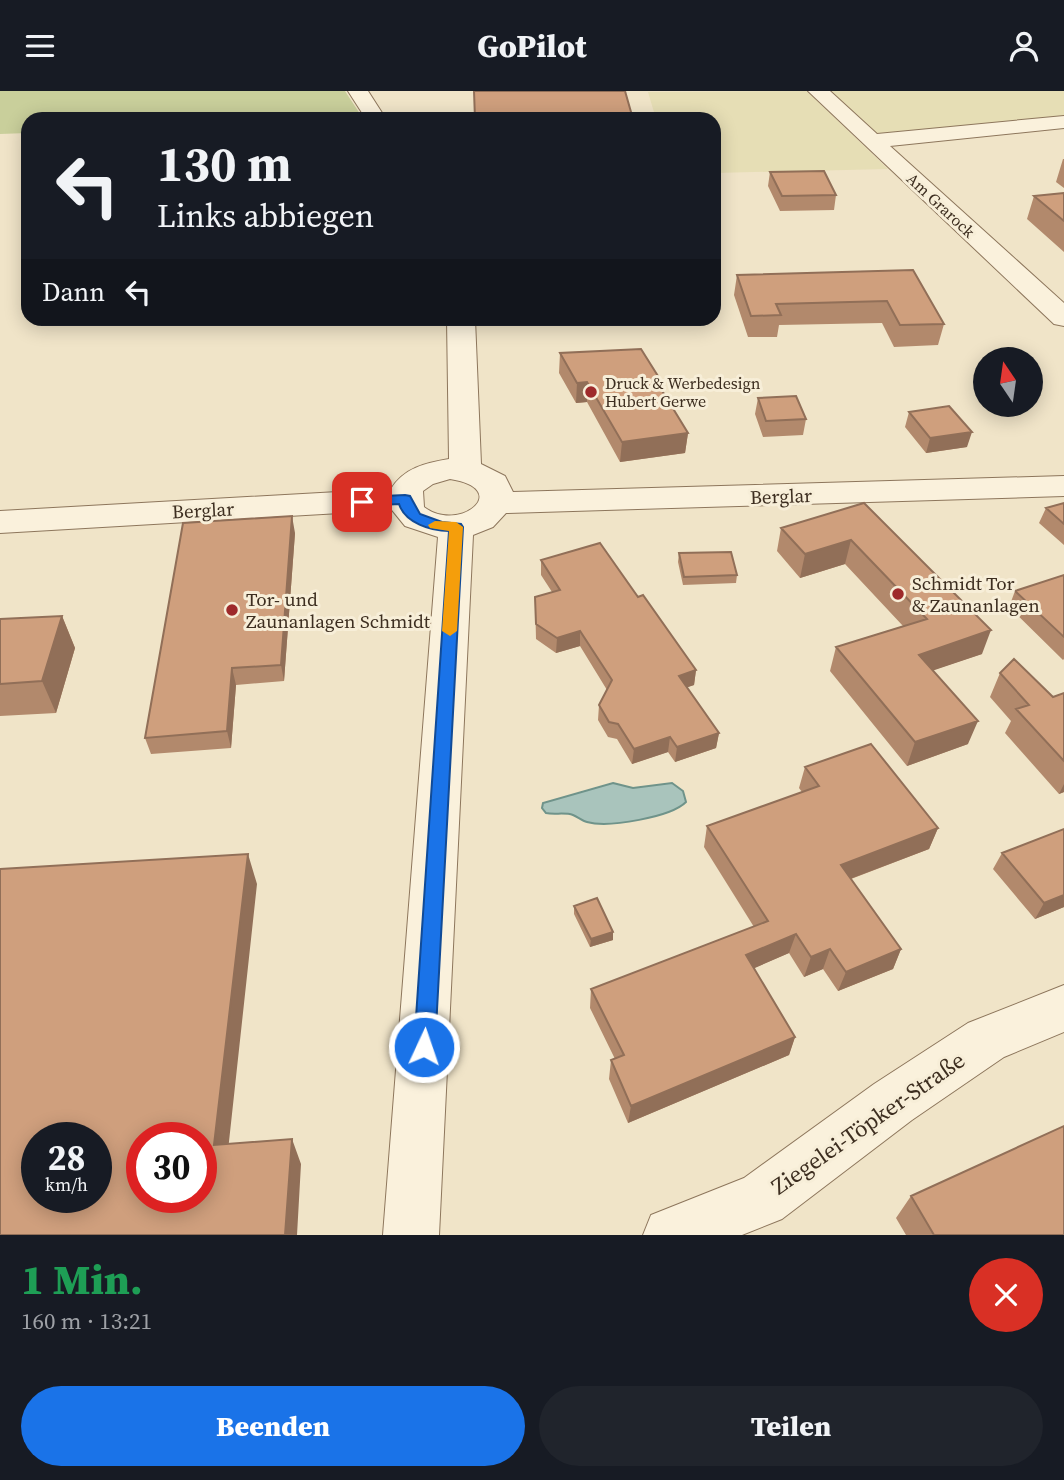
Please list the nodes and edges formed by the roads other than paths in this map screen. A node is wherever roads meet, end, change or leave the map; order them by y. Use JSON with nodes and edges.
{"nodes":[{"id":1,"x":358,"y":91,"type":"edge"},
{"id":2,"x":818,"y":91,"type":"edge"},
{"id":3,"x":372,"y":112,"type":"edge"},
{"id":4,"x":1064,"y":122,"type":"edge"},
{"id":5,"x":872,"y":141,"type":"junction"},
{"id":6,"x":1064,"y":318,"type":"edge"},
{"id":7,"x":461,"y":326,"type":"edge"},
{"id":8,"x":465,"y":470,"type":"junction"},
{"id":9,"x":1064,"y":486,"type":"edge"},
{"id":10,"x":405,"y":499,"type":"junction"},
{"id":11,"x":498,"y":503,"type":"junction"},
{"id":12,"x":0,"y":521,"type":"edge"},
{"id":13,"x":456,"y":527,"type":"junction"},
{"id":14,"x":1064,"y":1008,"type":"edge"},
{"id":15,"x":411,"y":1235,"type":"edge"},
{"id":16,"x":671,"y":1235,"type":"edge"}],
"edges":[{"from":1,"to":3,"type":"street"},
{"from":2,"to":5,"type":"street","name":"Am Grarock"},
{"from":4,"to":5,"type":"street"},
{"from":5,"to":6,"type":"street","name":"Am Grarock"},
{"from":7,"to":8,"type":"street"},
{"from":8,"to":10,"type":"street"},
{"from":8,"to":11,"type":"street"},
{"from":9,"to":11,"type":"street","name":"Berglar"},
{"from":10,"to":12,"type":"street","name":"Berglar"},
{"from":10,"to":13,"type":"street"},
{"from":11,"to":13,"type":"street"},
{"from":13,"to":15,"type":"street"},
{"from":14,"to":16,"type":"street","name":"Ziegelei-Töpker-Straße"}]}
